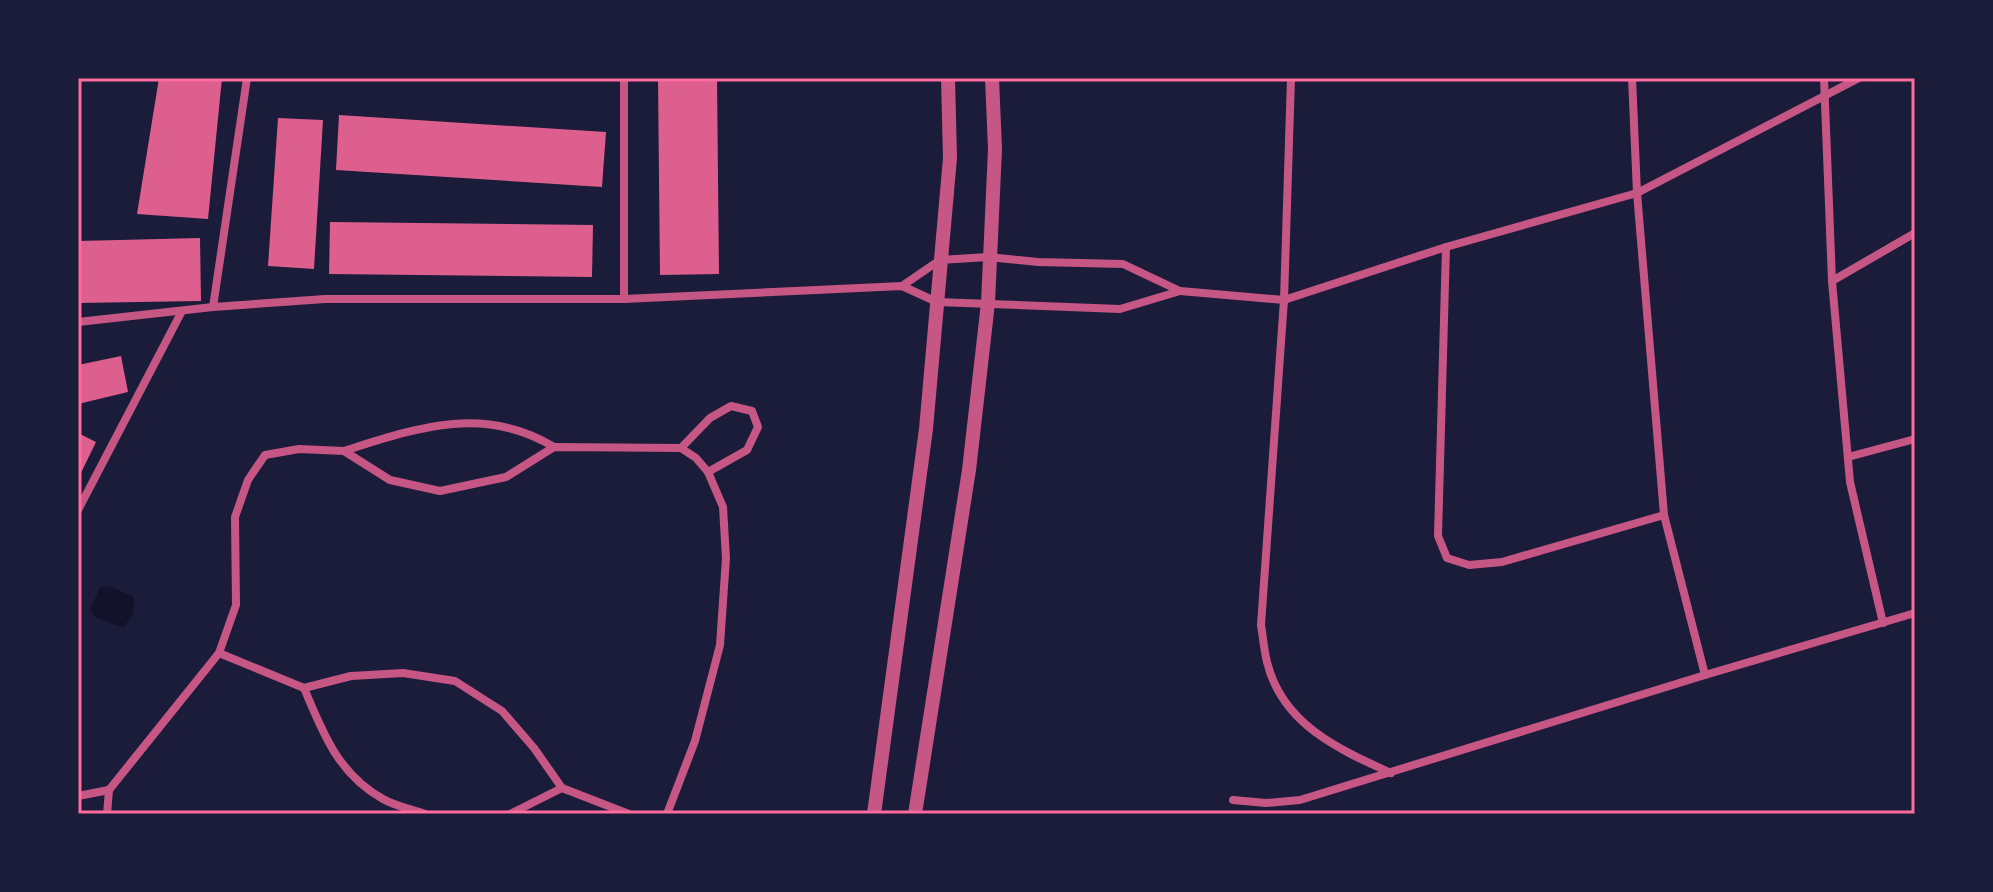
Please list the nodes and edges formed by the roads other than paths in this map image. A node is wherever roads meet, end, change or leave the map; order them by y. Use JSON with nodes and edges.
{"nodes":[{"id":1,"x":247,"y":78,"type":"edge"},
{"id":2,"x":624,"y":78,"type":"edge"},
{"id":3,"x":948,"y":78,"type":"edge"},
{"id":4,"x":992,"y":78,"type":"edge"},
{"id":5,"x":1291,"y":78,"type":"edge"},
{"id":6,"x":1632,"y":78,"type":"edge"},
{"id":7,"x":1824,"y":78,"type":"edge"},
{"id":8,"x":1859,"y":78,"type":"edge"},
{"id":9,"x":1825,"y":97,"type":"junction"},
{"id":10,"x":1637,"y":193,"type":"junction"},
{"id":11,"x":1915,"y":233,"type":"edge"},
{"id":12,"x":1446,"y":247,"type":"junction"},
{"id":13,"x":988,"y":257,"type":"junction"},
{"id":14,"x":940,"y":260,"type":"junction"},
{"id":15,"x":1832,"y":281,"type":"junction"},
{"id":16,"x":902,"y":286,"type":"junction"},
{"id":17,"x":1180,"y":291,"type":"junction"},
{"id":18,"x":624,"y":299,"type":"junction"},
{"id":19,"x":1284,"y":300,"type":"junction"},
{"id":20,"x":937,"y":302,"type":"junction"},
{"id":21,"x":988,"y":303,"type":"junction"},
{"id":22,"x":213,"y":307,"type":"junction"},
{"id":23,"x":182,"y":311,"type":"junction"},
{"id":24,"x":78,"y":322,"type":"edge"},
{"id":25,"x":1915,"y":439,"type":"edge"},
{"id":26,"x":554,"y":447,"type":"junction"},
{"id":27,"x":681,"y":448,"type":"junction"},
{"id":28,"x":344,"y":451,"type":"junction"},
{"id":29,"x":1848,"y":457,"type":"junction"},
{"id":30,"x":708,"y":472,"type":"junction"},
{"id":31,"x":78,"y":510,"type":"edge"},
{"id":32,"x":1664,"y":515,"type":"junction"},
{"id":33,"x":1915,"y":613,"type":"edge"},
{"id":34,"x":1883,"y":623,"type":"junction"},
{"id":35,"x":219,"y":653,"type":"junction"},
{"id":36,"x":1705,"y":675,"type":"junction"},
{"id":37,"x":304,"y":688,"type":"junction"},
{"id":38,"x":1391,"y":773,"type":"junction"},
{"id":39,"x":562,"y":788,"type":"junction"},
{"id":40,"x":109,"y":790,"type":"junction"},
{"id":41,"x":78,"y":796,"type":"edge"},
{"id":42,"x":1233,"y":800,"type":"dead end"},
{"id":43,"x":107,"y":814,"type":"edge"},
{"id":44,"x":425,"y":814,"type":"edge"},
{"id":45,"x":510,"y":814,"type":"edge"},
{"id":46,"x":629,"y":814,"type":"edge"},
{"id":47,"x":667,"y":814,"type":"edge"},
{"id":48,"x":874,"y":814,"type":"edge"},
{"id":49,"x":915,"y":814,"type":"edge"}],
"edges":[{"from":1,"to":22,"type":"street"},
{"from":2,"to":18,"type":"street"},
{"from":3,"to":14,"type":"street"},
{"from":4,"to":13,"type":"street"},
{"from":5,"to":19,"type":"street"},
{"from":6,"to":10,"type":"street"},
{"from":7,"to":9,"type":"street"},
{"from":8,"to":9,"type":"street"},
{"from":9,"to":10,"type":"street"},
{"from":9,"to":15,"type":"street"},
{"from":10,"to":12,"type":"street"},
{"from":10,"to":32,"type":"street"},
{"from":11,"to":15,"type":"street"},
{"from":12,"to":19,"type":"street"},
{"from":12,"to":32,"type":"street"},
{"from":13,"to":14,"type":"street"},
{"from":13,"to":17,"type":"street"},
{"from":13,"to":21,"type":"street"},
{"from":14,"to":16,"type":"street"},
{"from":14,"to":20,"type":"street"},
{"from":15,"to":29,"type":"street"},
{"from":16,"to":18,"type":"street"},
{"from":16,"to":20,"type":"street"},
{"from":17,"to":19,"type":"street"},
{"from":17,"to":21,"type":"street"},
{"from":18,"to":22,"type":"street"},
{"from":19,"to":38,"type":"street"},
{"from":20,"to":21,"type":"street"},
{"from":20,"to":48,"type":"street"},
{"from":21,"to":49,"type":"street"},
{"from":22,"to":23,"type":"street"},
{"from":23,"to":24,"type":"street"},
{"from":23,"to":31,"type":"street"},
{"from":25,"to":29,"type":"street"},
{"from":26,"to":27,"type":"street"},
{"from":26,"to":28,"type":"street"},
{"from":26,"to":28,"type":"street"},
{"from":27,"to":30,"type":"street"},
{"from":27,"to":30,"type":"street"},
{"from":28,"to":35,"type":"street"},
{"from":29,"to":34,"type":"street"},
{"from":30,"to":47,"type":"street"},
{"from":32,"to":36,"type":"street"},
{"from":33,"to":34,"type":"street"},
{"from":34,"to":36,"type":"street"},
{"from":35,"to":37,"type":"street"},
{"from":35,"to":40,"type":"street"},
{"from":36,"to":38,"type":"street"},
{"from":37,"to":39,"type":"street"},
{"from":37,"to":44,"type":"street"},
{"from":38,"to":42,"type":"street"},
{"from":39,"to":45,"type":"street"},
{"from":39,"to":46,"type":"street"},
{"from":40,"to":41,"type":"street"},
{"from":40,"to":43,"type":"street"}]}
